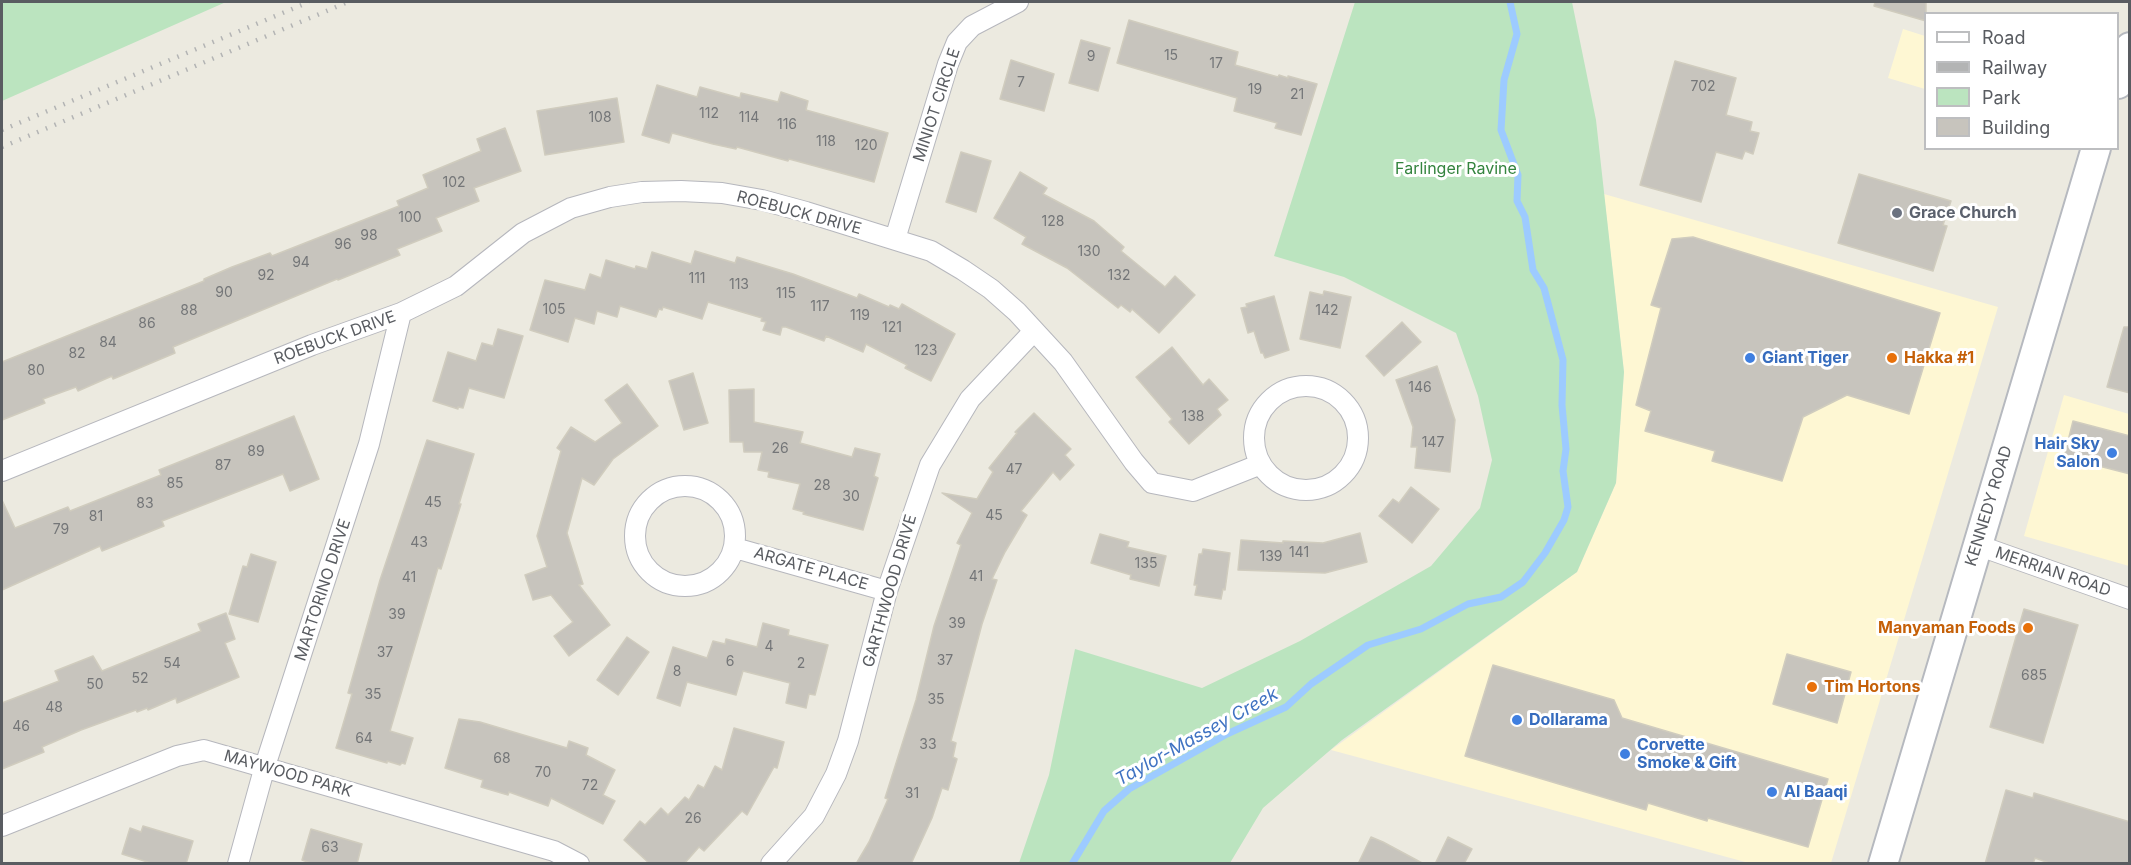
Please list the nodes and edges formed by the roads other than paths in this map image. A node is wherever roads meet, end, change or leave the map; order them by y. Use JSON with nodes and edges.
{"nodes":[{"id":1,"x":1018,"y":2,"type":"edge"},
{"id":2,"x":2130,"y":47,"type":"edge"},
{"id":3,"x":2119,"y":81,"type":"edge"},
{"id":4,"x":2095,"y":150,"type":"edge"},
{"id":5,"x":896,"y":239,"type":"junction"},
{"id":6,"x":401,"y":314,"type":"junction"},
{"id":7,"x":1034,"y":331,"type":"junction"},
{"id":8,"x":1261,"y":464,"type":"junction"},
{"id":9,"x":2,"y":471,"type":"edge"},
{"id":10,"x":1977,"y":545,"type":"junction"},
{"id":11,"x":735,"y":548,"type":"junction"},
{"id":12,"x":887,"y":591,"type":"junction"},
{"id":13,"x":2130,"y":599,"type":"edge"},
{"id":14,"x":265,"y":766,"type":"junction"},
{"id":15,"x":2,"y":826,"type":"edge"},
{"id":16,"x":238,"y":864,"type":"edge"},
{"id":17,"x":579,"y":864,"type":"edge"},
{"id":18,"x":771,"y":864,"type":"edge"},
{"id":19,"x":1883,"y":864,"type":"edge"}],
"edges":[{"from":1,"to":5,"type":"street","name":"MINIOT CIRCLE"},
{"from":2,"to":3,"type":"main road"},
{"from":4,"to":10,"type":"main road","name":"KENNEDY ROAD"},
{"from":5,"to":6,"type":"street","name":"ROEBUCK DRIVE"},
{"from":5,"to":7,"type":"street","name":"ROEBUCK DRIVE"},
{"from":6,"to":9,"type":"street","name":"ROEBUCK DRIVE"},
{"from":6,"to":14,"type":"street","name":"MARTORINO DRIVE"},
{"from":7,"to":8,"type":"street","name":"ROEBUCK DRIVE"},
{"from":7,"to":12,"type":"street","name":"GARTHWOOD DRIVE"},
{"from":8,"to":8,"type":"street"},
{"from":10,"to":13,"type":"street","name":"MERRIAN ROAD"},
{"from":10,"to":19,"type":"main road","name":"KENNEDY ROAD"},
{"from":11,"to":11,"type":"street","name":"ARGATE PLACE"},
{"from":11,"to":12,"type":"street","name":"ARGATE PLACE"},
{"from":12,"to":18,"type":"street","name":"GARTHWOOD DRIVE"},
{"from":14,"to":15,"type":"street","name":"MAYWOOD PARK"},
{"from":14,"to":16,"type":"street","name":"MARTORINO DRIVE"},
{"from":14,"to":17,"type":"street","name":"MAYWOOD PARK"}]}
